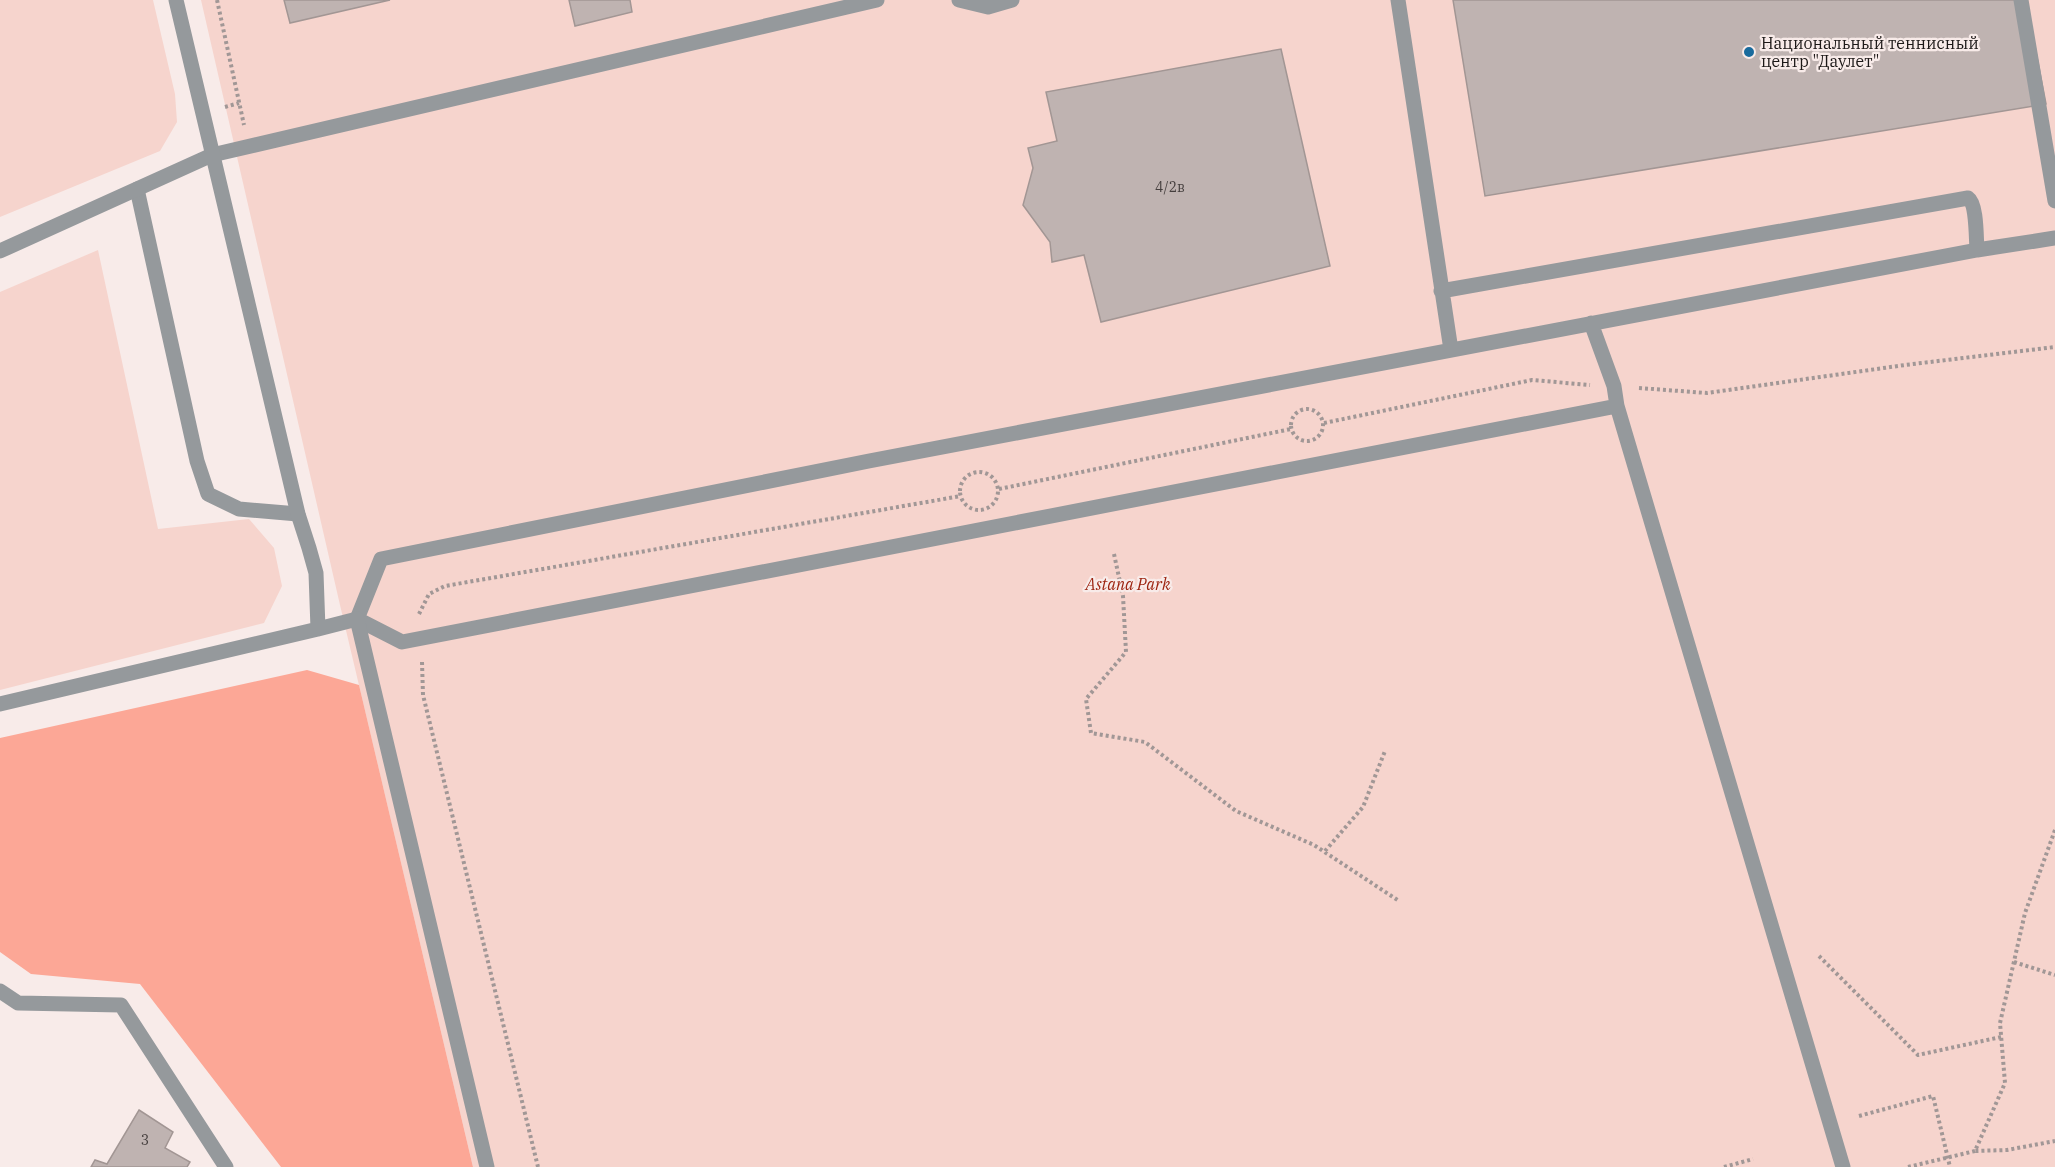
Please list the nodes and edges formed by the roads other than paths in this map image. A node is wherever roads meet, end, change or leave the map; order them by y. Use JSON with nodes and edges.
{"nodes":[{"id":1,"x":176,"y":0,"type":"edge"},
{"id":2,"x":877,"y":0,"type":"edge"},
{"id":3,"x":958,"y":0,"type":"edge"},
{"id":4,"x":1012,"y":0,"type":"edge"},
{"id":5,"x":1398,"y":0,"type":"edge"},
{"id":6,"x":2021,"y":0,"type":"edge"},
{"id":7,"x":212,"y":154,"type":"junction"},
{"id":8,"x":137,"y":189,"type":"junction"},
{"id":9,"x":2055,"y":201,"type":"edge"},
{"id":10,"x":2055,"y":238,"type":"edge"},
{"id":11,"x":1977,"y":250,"type":"junction"},
{"id":12,"x":0,"y":251,"type":"edge"},
{"id":13,"x":1441,"y":291,"type":"junction"},
{"id":14,"x":1591,"y":323,"type":"junction"},
{"id":15,"x":1451,"y":350,"type":"junction"},
{"id":16,"x":1617,"y":406,"type":"junction"},
{"id":17,"x":298,"y":514,"type":"junction"},
{"id":18,"x":357,"y":619,"type":"junction"},
{"id":19,"x":318,"y":629,"type":"junction"},
{"id":20,"x":0,"y":704,"type":"edge"},
{"id":21,"x":0,"y":991,"type":"edge"},
{"id":22,"x":226,"y":1167,"type":"edge"},
{"id":23,"x":487,"y":1167,"type":"edge"},
{"id":24,"x":1843,"y":1167,"type":"edge"}],
"edges":[{"from":1,"to":7,"type":"street"},
{"from":2,"to":7,"type":"street"},
{"from":3,"to":4,"type":"street"},
{"from":5,"to":13,"type":"street"},
{"from":6,"to":9,"type":"street"},
{"from":7,"to":8,"type":"street"},
{"from":7,"to":17,"type":"street"},
{"from":8,"to":12,"type":"street"},
{"from":8,"to":17,"type":"street"},
{"from":10,"to":11,"type":"street"},
{"from":11,"to":13,"type":"street"},
{"from":11,"to":14,"type":"street"},
{"from":13,"to":15,"type":"street"},
{"from":14,"to":15,"type":"street"},
{"from":14,"to":16,"type":"street"},
{"from":15,"to":18,"type":"street"},
{"from":16,"to":18,"type":"street"},
{"from":16,"to":24,"type":"street"},
{"from":17,"to":19,"type":"street"},
{"from":18,"to":19,"type":"street"},
{"from":18,"to":23,"type":"street"},
{"from":19,"to":20,"type":"street"},
{"from":21,"to":22,"type":"street"}]}
